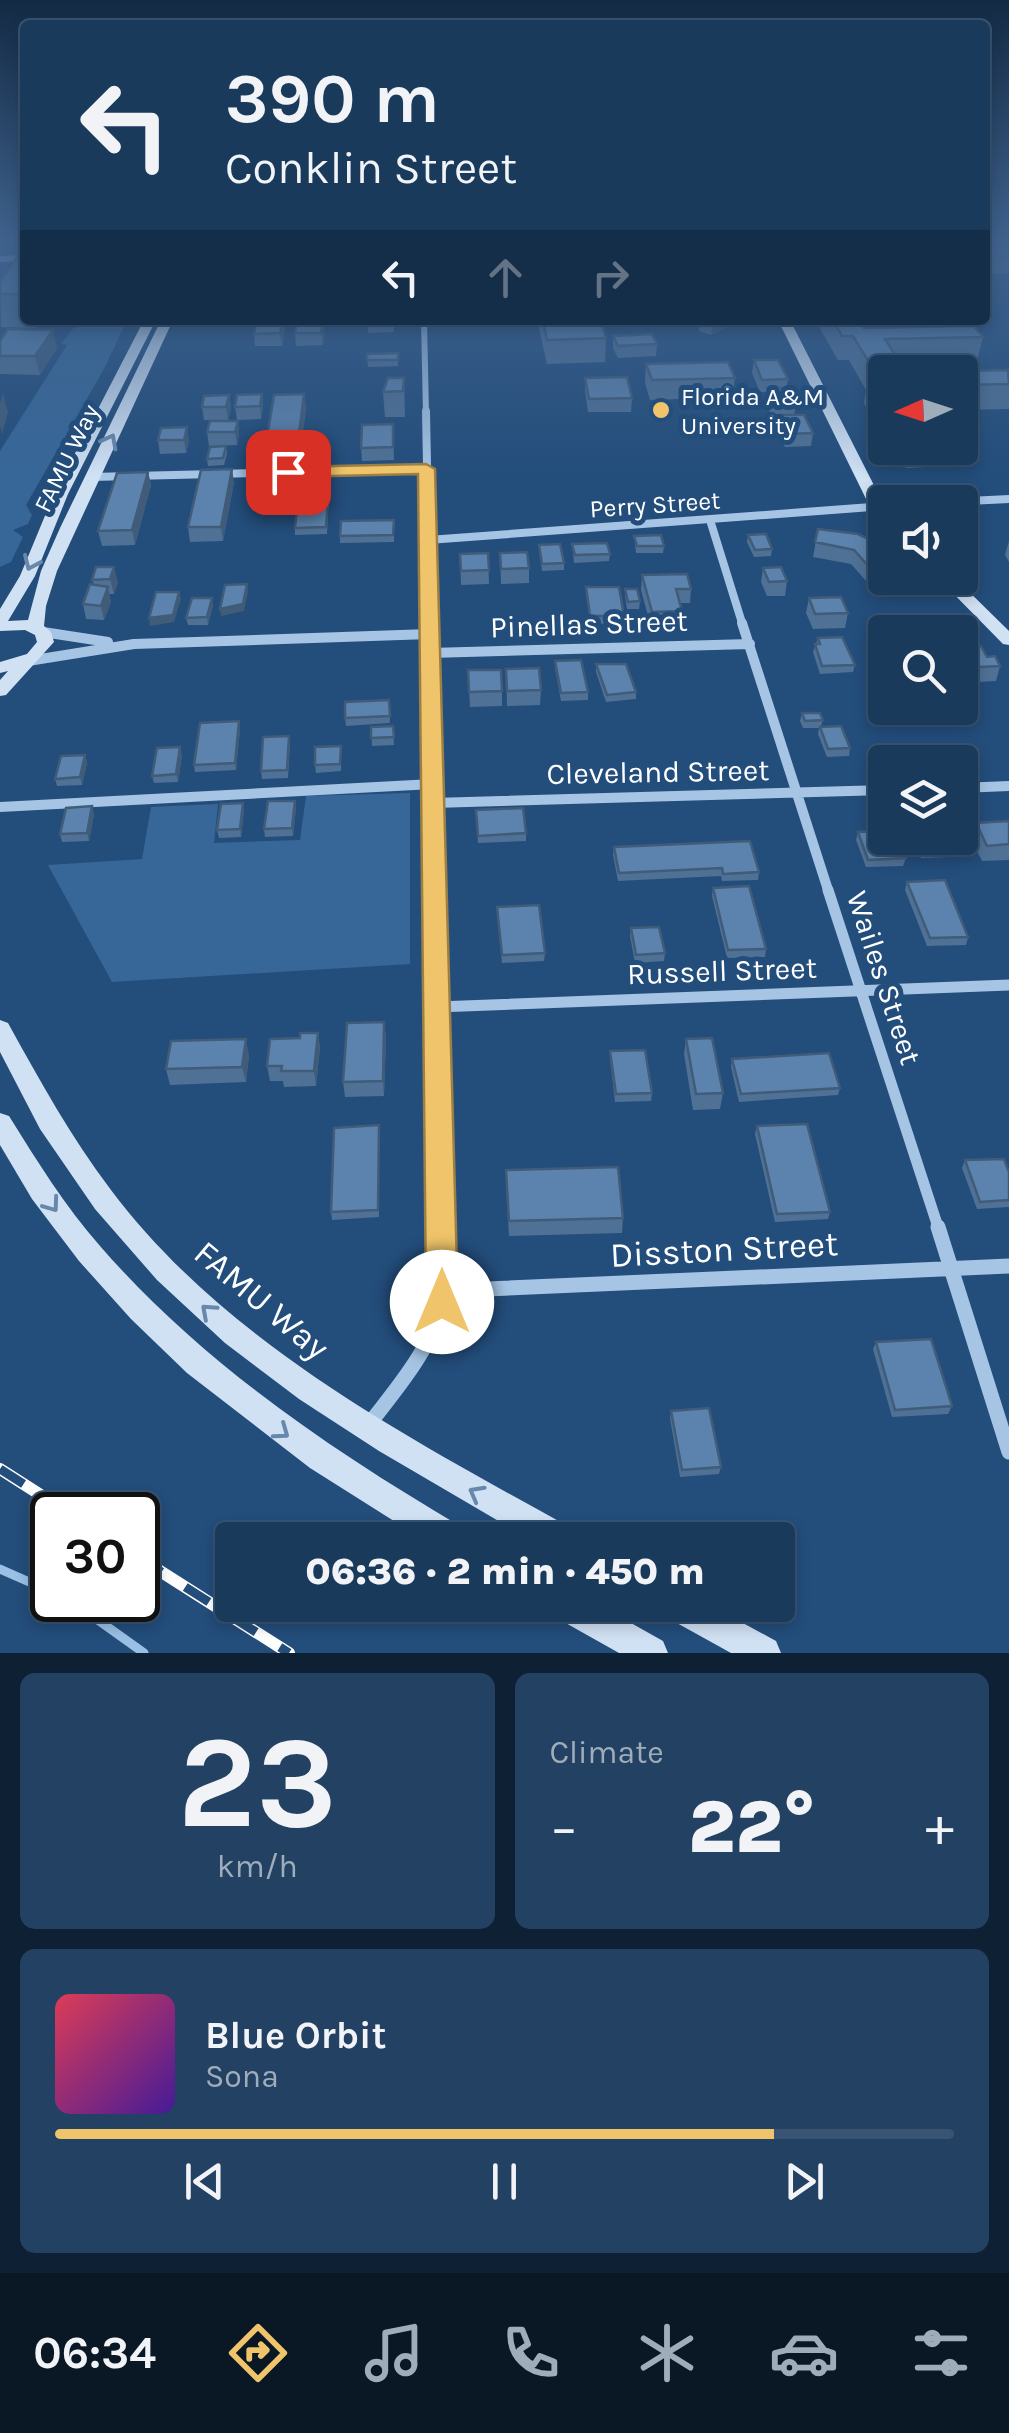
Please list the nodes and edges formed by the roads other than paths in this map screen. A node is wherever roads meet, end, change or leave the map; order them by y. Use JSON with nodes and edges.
{"nodes":[{"id":1,"x":147,"y":325,"type":"edge"},
{"id":2,"x":165,"y":325,"type":"edge"},
{"id":3,"x":424,"y":325,"type":"edge"},
{"id":4,"x":787,"y":325,"type":"edge"},
{"id":5,"x":426,"y":469,"type":"junction"},
{"id":6,"x":91,"y":477,"type":"junction"},
{"id":7,"x":870,"y":485,"type":"edge"},
{"id":8,"x":1009,"y":499,"type":"edge"},
{"id":9,"x":978,"y":501,"type":"edge"},
{"id":10,"x":868,"y":510,"type":"edge"},
{"id":11,"x":710,"y":520,"type":"junction"},
{"id":12,"x":428,"y":540,"type":"junction"},
{"id":13,"x":963,"y":595,"type":"edge"},
{"id":14,"x":0,"y":623,"type":"edge"},
{"id":15,"x":39,"y":630,"type":"junction"},
{"id":16,"x":430,"y":634,"type":"junction"},
{"id":17,"x":1009,"y":640,"type":"edge"},
{"id":18,"x":134,"y":644,"type":"junction"},
{"id":19,"x":750,"y":644,"type":"junction"},
{"id":20,"x":430,"y":653,"type":"junction"},
{"id":21,"x":26,"y":662,"type":"junction"},
{"id":22,"x":0,"y":668,"type":"edge"},
{"id":23,"x":0,"y":691,"type":"edge"},
{"id":24,"x":432,"y":784,"type":"junction"},
{"id":25,"x":1009,"y":786,"type":"edge"},
{"id":26,"x":978,"y":787,"type":"edge"},
{"id":27,"x":868,"y":791,"type":"edge"},
{"id":28,"x":794,"y":793,"type":"junction"},
{"id":29,"x":433,"y":803,"type":"junction"},
{"id":30,"x":0,"y":806,"type":"edge"},
{"id":31,"x":1009,"y":984,"type":"edge"},
{"id":32,"x":863,"y":990,"type":"junction"},
{"id":33,"x":437,"y":1007,"type":"junction"},
{"id":34,"x":0,"y":1029,"type":"edge"},
{"id":35,"x":0,"y":1123,"type":"edge"},
{"id":36,"x":1009,"y":1266,"type":"edge"},
{"id":37,"x":950,"y":1269,"type":"junction"},
{"id":38,"x":442,"y":1291,"type":"junction"},
{"id":39,"x":366,"y":1428,"type":"junction"},
{"id":40,"x":1009,"y":1452,"type":"edge"},
{"id":41,"x":425,"y":1522,"type":"edge"},
{"id":42,"x":530,"y":1522,"type":"edge"},
{"id":43,"x":597,"y":1622,"type":"edge"},
{"id":44,"x":708,"y":1622,"type":"edge"},
{"id":45,"x":651,"y":1653,"type":"edge"},
{"id":46,"x":764,"y":1653,"type":"edge"}],
"edges":[{"from":1,"to":14,"type":"street","name":"FAMU Way","one_way":true},
{"from":6,"to":2,"type":"street","name":"FAMU Way","one_way":true},
{"from":3,"to":5,"type":"street"},
{"from":4,"to":7,"type":"street"},
{"from":5,"to":6,"type":"street"},
{"from":5,"to":12,"type":"street"},
{"from":6,"to":15,"type":"street","name":"FAMU Way"},
{"from":8,"to":9,"type":"street"},
{"from":10,"to":11,"type":"street","name":"Perry Street"},
{"from":11,"to":12,"type":"street","name":"Perry Street"},
{"from":11,"to":19,"type":"street","name":"Wailes Street"},
{"from":12,"to":16,"type":"street"},
{"from":13,"to":17,"type":"street"},
{"from":14,"to":15,"type":"street","name":"FAMU Way"},
{"from":15,"to":18,"type":"street"},
{"from":15,"to":21,"type":"street","name":"FAMU Way"},
{"from":16,"to":18,"type":"street"},
{"from":16,"to":20,"type":"street"},
{"from":18,"to":21,"type":"street"},
{"from":19,"to":20,"type":"street","name":"Pinellas Street"},
{"from":19,"to":28,"type":"street","name":"Wailes Street"},
{"from":20,"to":24,"type":"street"},
{"from":21,"to":22,"type":"street"},
{"from":21,"to":23,"type":"street","name":"FAMU Way"},
{"from":24,"to":29,"type":"street"},
{"from":24,"to":30,"type":"street"},
{"from":25,"to":26,"type":"street"},
{"from":27,"to":28,"type":"street","name":"Cleveland Street"},
{"from":28,"to":29,"type":"street","name":"Cleveland Street"},
{"from":28,"to":32,"type":"street","name":"Wailes Street"},
{"from":29,"to":33,"type":"street"},
{"from":31,"to":32,"type":"street","name":"Russell Street"},
{"from":32,"to":33,"type":"street","name":"Russell Street"},
{"from":32,"to":37,"type":"street","name":"Wailes Street"},
{"from":33,"to":38,"type":"street"},
{"from":39,"to":34,"type":"street","name":"FAMU Way","one_way":true},
{"from":35,"to":41,"type":"street","one_way":true},
{"from":36,"to":37,"type":"street","name":"Disston Street"},
{"from":37,"to":38,"type":"street","name":"Disston Street"},
{"from":37,"to":40,"type":"street","name":"Wailes Street"},
{"from":38,"to":39,"type":"street"},
{"from":42,"to":39,"type":"street","name":"FAMU Way","one_way":true},
{"from":43,"to":45,"type":"street"},
{"from":44,"to":46,"type":"street"}]}
